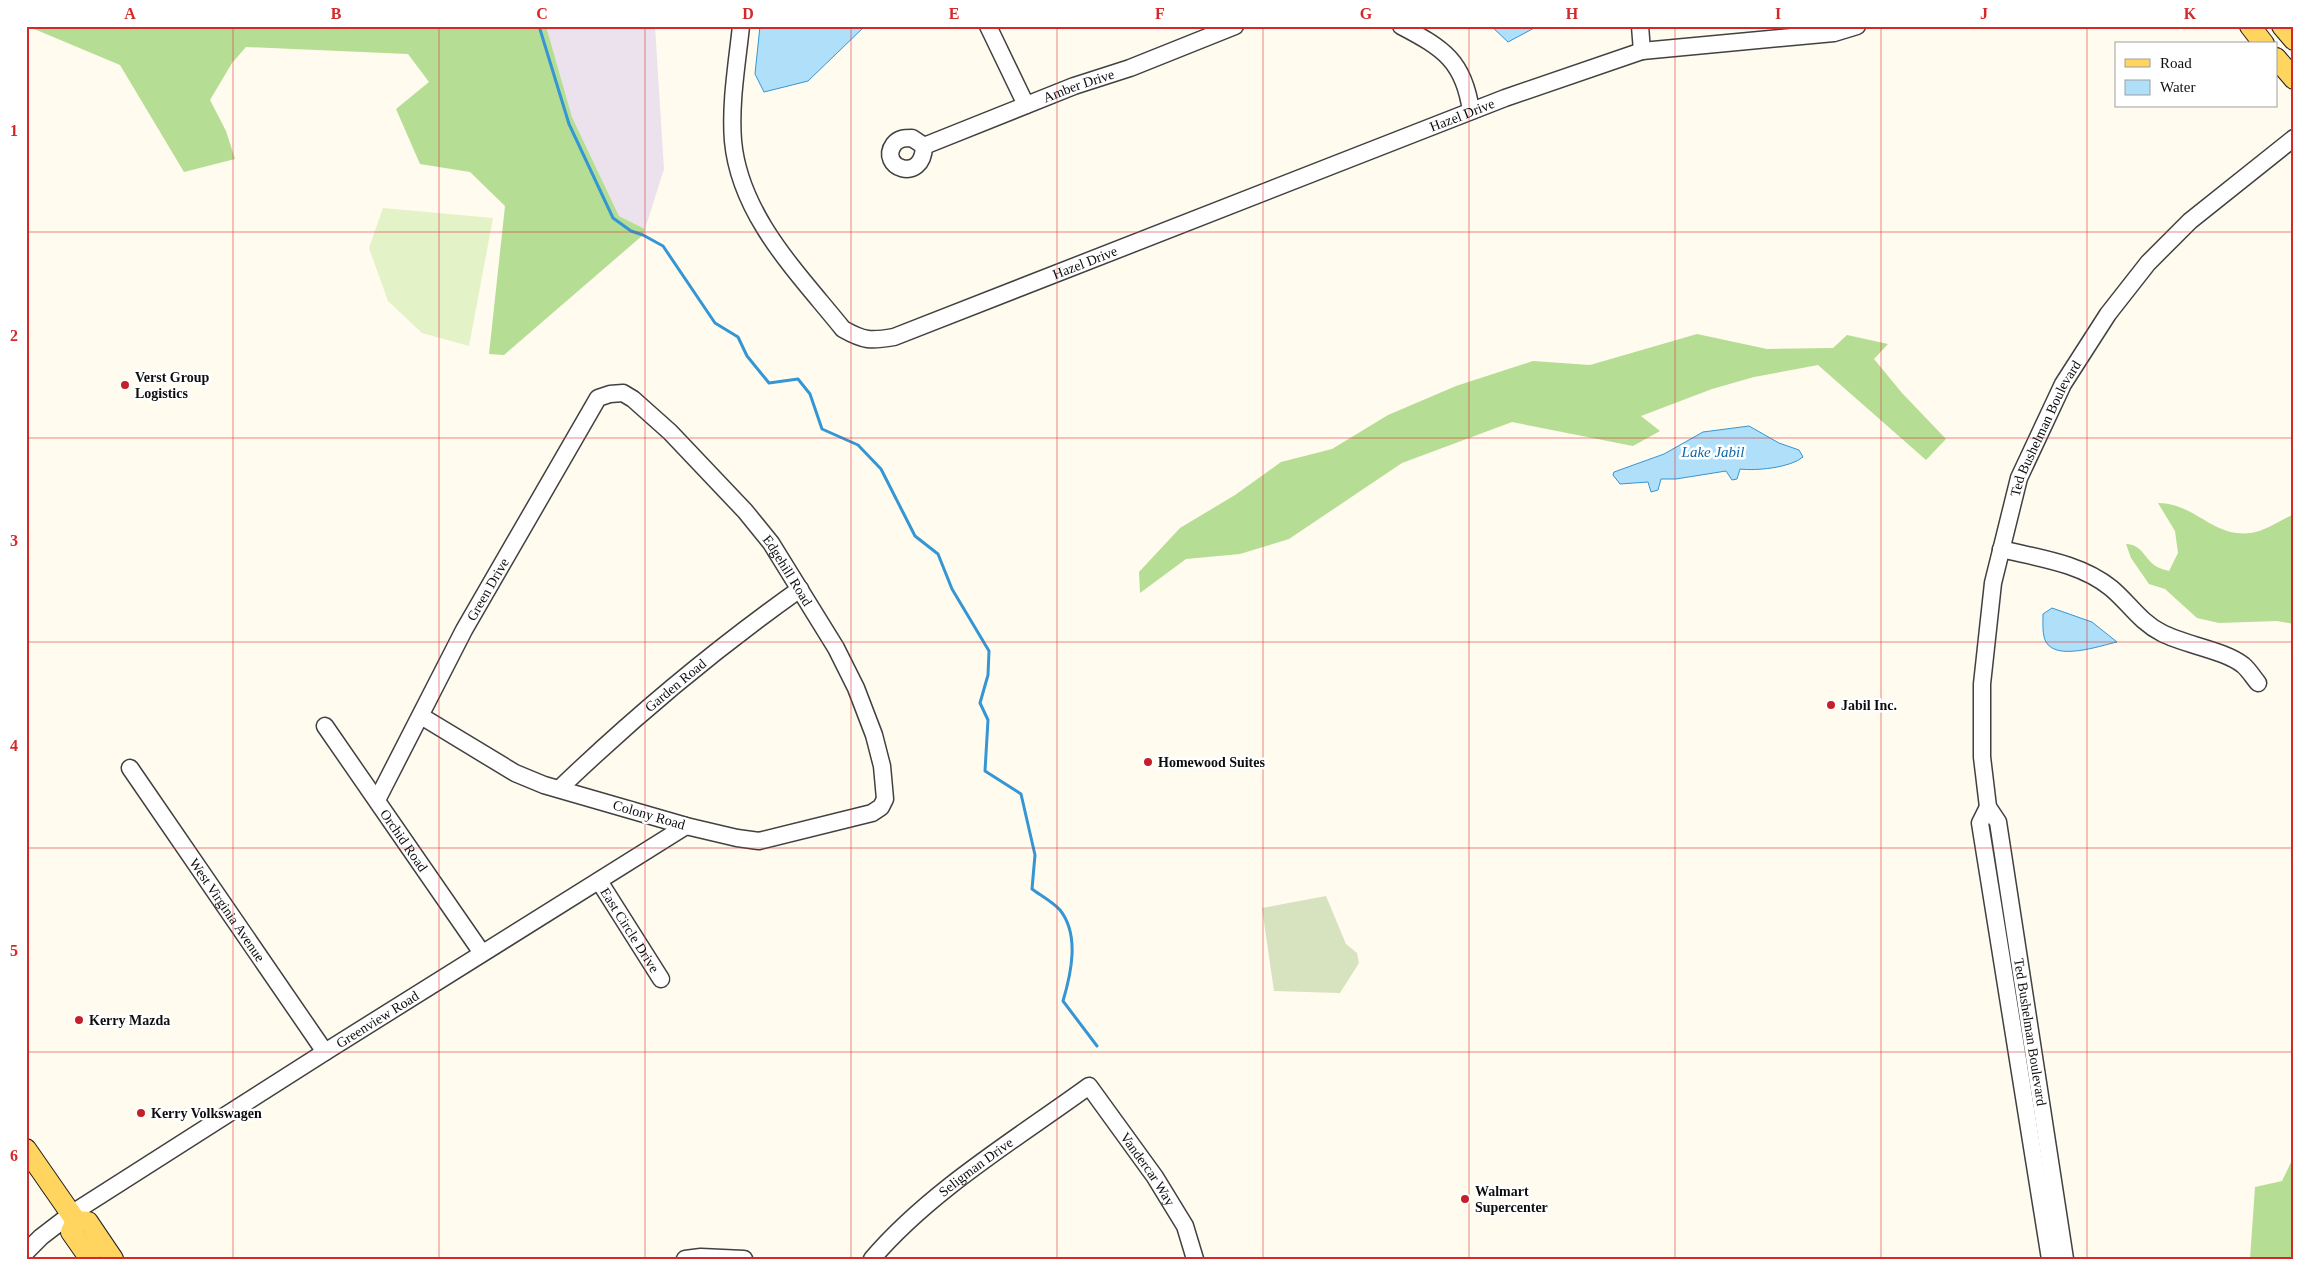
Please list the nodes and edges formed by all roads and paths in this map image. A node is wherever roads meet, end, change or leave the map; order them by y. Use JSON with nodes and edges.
{"nodes":[{"id":1,"x":741,"y":26,"type":"edge"},
{"id":2,"x":988,"y":26,"type":"edge"},
{"id":3,"x":1235,"y":26,"type":"edge"},
{"id":4,"x":1401,"y":26,"type":"edge"},
{"id":5,"x":1640,"y":26,"type":"edge"},
{"id":6,"x":1857,"y":26,"type":"edge"},
{"id":7,"x":2250,"y":26,"type":"edge"},
{"id":8,"x":2282,"y":26,"type":"edge"},
{"id":9,"x":2294,"y":40,"type":"edge"},
{"id":10,"x":2262,"y":42,"type":"edge"},
{"id":11,"x":1642,"y":51,"type":"junction"},
{"id":12,"x":2278,"y":60,"type":"edge"},
{"id":13,"x":2294,"y":79,"type":"edge"},
{"id":14,"x":1026,"y":105,"type":"junction"},
{"id":15,"x":1471,"y":111,"type":"junction"},
{"id":16,"x":2294,"y":138,"type":"edge"},
{"id":17,"x":924,"y":146,"type":"dead end"},
{"id":18,"x":614,"y":393,"type":"joint"},
{"id":19,"x":2001,"y":549,"type":"junction"},
{"id":20,"x":800,"y":589,"type":"junction"},
{"id":21,"x":2258,"y":683,"type":"dead end"},
{"id":22,"x":422,"y":716,"type":"junction"},
{"id":23,"x":325,"y":726,"type":"dead end"},
{"id":24,"x":130,"y":768,"type":"dead end"},
{"id":25,"x":559,"y":789,"type":"junction"},
{"id":26,"x":885,"y":799,"type":"joint"},
{"id":27,"x":377,"y":800,"type":"junction"},
{"id":28,"x":1988,"y":807,"type":"junction"},
{"id":29,"x":686,"y":826,"type":"junction"},
{"id":30,"x":599,"y":881,"type":"junction"},
{"id":31,"x":482,"y":953,"type":"junction"},
{"id":32,"x":661,"y":978,"type":"dead end"},
{"id":33,"x":325,"y":1052,"type":"junction"},
{"id":34,"x":1089,"y":1086,"type":"joint"},
{"id":35,"x":26,"y":1148,"type":"edge"},
{"id":36,"x":74,"y":1218,"type":"junction"},
{"id":37,"x":26,"y":1252,"type":"edge"},
{"id":38,"x":90,"y":1259,"type":"edge"},
{"id":39,"x":113,"y":1259,"type":"edge"},
{"id":40,"x":685,"y":1259,"type":"edge"},
{"id":41,"x":744,"y":1259,"type":"edge"},
{"id":42,"x":872,"y":1259,"type":"edge"},
{"id":43,"x":1196,"y":1259,"type":"edge"},
{"id":44,"x":2050,"y":1259,"type":"edge"},
{"id":45,"x":2065,"y":1259,"type":"edge"}],
"edges":[{"from":1,"to":15,"type":"street","name":"Hazel Drive"},
{"from":2,"to":14,"type":"street"},
{"from":3,"to":14,"type":"street","name":"Amber Drive"},
{"from":4,"to":15,"type":"street"},
{"from":5,"to":11,"type":"street"},
{"from":6,"to":11,"type":"street","name":"Hazel Drive"},
{"from":7,"to":10,"type":"main road"},
{"from":8,"to":9,"type":"main road"},
{"from":11,"to":15,"type":"street","name":"Hazel Drive"},
{"from":12,"to":13,"type":"main road"},
{"from":14,"to":17,"type":"street","name":"Amber Drive"},
{"from":16,"to":19,"type":"street","name":"Ted Bushelman Boulevard"},
{"from":18,"to":20,"type":"street","name":"Edgehill Road"},
{"from":18,"to":22,"type":"street","name":"Green Drive"},
{"from":19,"to":21,"type":"street"},
{"from":19,"to":28,"type":"street","name":"Ted Bushelman Boulevard"},
{"from":20,"to":25,"type":"street","name":"Garden Road"},
{"from":20,"to":26,"type":"street","name":"Edgehill Road"},
{"from":22,"to":25,"type":"street","name":"Colony Road"},
{"from":22,"to":27,"type":"street","name":"Green Drive"},
{"from":23,"to":27,"type":"street","name":"Orchid Road"},
{"from":24,"to":33,"type":"street","name":"West Virginia Avenue"},
{"from":25,"to":29,"type":"street","name":"Colony Road"},
{"from":26,"to":29,"type":"street","name":"Colony Road"},
{"from":27,"to":31,"type":"street","name":"Orchid Road"},
{"from":28,"to":44,"type":"street","name":"Ted Bushelman Boulevard"},
{"from":28,"to":45,"type":"street","name":"Ted Bushelman Boulevard"},
{"from":29,"to":30,"type":"street","name":"Greenview Road"},
{"from":30,"to":31,"type":"street","name":"Greenview Road"},
{"from":30,"to":32,"type":"street","name":"East Circle Drive"},
{"from":31,"to":33,"type":"street","name":"Greenview Road"},
{"from":33,"to":36,"type":"street","name":"Greenview Road"},
{"from":34,"to":42,"type":"street","name":"Seligman Drive"},
{"from":34,"to":43,"type":"street","name":"Vandercar Way"},
{"from":35,"to":36,"type":"main road"},
{"from":36,"to":37,"type":"street","name":"Greenview Road"},
{"from":36,"to":38,"type":"main road"},
{"from":36,"to":39,"type":"main road"},
{"from":40,"to":41,"type":"street"}]}
